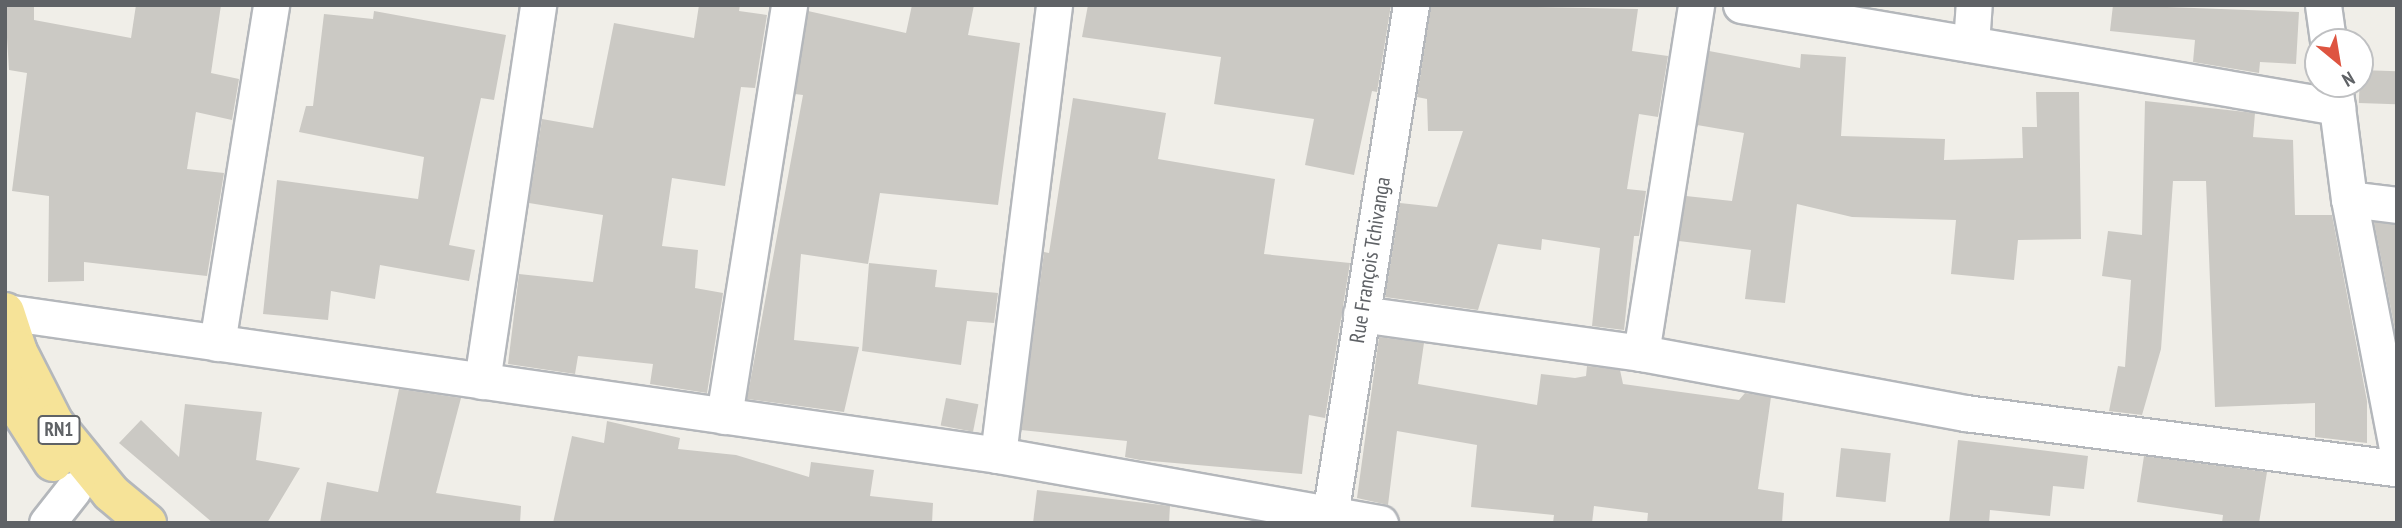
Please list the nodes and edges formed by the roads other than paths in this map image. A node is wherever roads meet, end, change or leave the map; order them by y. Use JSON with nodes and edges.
{"nodes":[{"id":1,"x":271,"y":5,"type":"edge"},
{"id":2,"x":538,"y":5,"type":"edge"},
{"id":3,"x":789,"y":5,"type":"edge"},
{"id":4,"x":1054,"y":5,"type":"edge"},
{"id":5,"x":1410,"y":5,"type":"edge"},
{"id":6,"x":1696,"y":5,"type":"edge"},
{"id":7,"x":1741,"y":5,"type":"edge"},
{"id":8,"x":1973,"y":5,"type":"edge"},
{"id":9,"x":2323,"y":5,"type":"edge"},
{"id":10,"x":2326,"y":28,"type":"edge"},
{"id":11,"x":1971,"y":44,"type":"junction"},
{"id":12,"x":2304,"y":92,"type":"edge"},
{"id":13,"x":2335,"y":98,"type":"edge"},
{"id":14,"x":2349,"y":199,"type":"junction"},
{"id":15,"x":2397,"y":205,"type":"edge"},
{"id":16,"x":5,"y":312,"type":"edge"},
{"id":17,"x":1361,"y":314,"type":"junction"},
{"id":18,"x":217,"y":343,"type":"junction"},
{"id":19,"x":1641,"y":353,"type":"junction"},
{"id":20,"x":482,"y":381,"type":"junction"},
{"id":21,"x":5,"y":387,"type":"edge"},
{"id":22,"x":724,"y":416,"type":"junction"},
{"id":23,"x":2397,"y":448,"type":"edge"},
{"id":24,"x":998,"y":455,"type":"junction"},
{"id":25,"x":2397,"y":468,"type":"edge"},
{"id":26,"x":73,"y":490,"type":"junction"},
{"id":27,"x":1330,"y":515,"type":"junction"},
{"id":28,"x":47,"y":523,"type":"edge"},
{"id":29,"x":106,"y":523,"type":"edge"},
{"id":30,"x":147,"y":523,"type":"edge"},
{"id":31,"x":1380,"y":523,"type":"edge"}],
"edges":[{"from":1,"to":18,"type":"street"},
{"from":2,"to":20,"type":"street"},
{"from":3,"to":22,"type":"street"},
{"from":4,"to":24,"type":"street"},
{"from":5,"to":17,"type":"street","name":"Rue François Tchivanga"},
{"from":6,"to":19,"type":"street"},
{"from":7,"to":11,"type":"street"},
{"from":8,"to":11,"type":"street"},
{"from":9,"to":10,"type":"street"},
{"from":11,"to":12,"type":"street"},
{"from":13,"to":14,"type":"street"},
{"from":14,"to":15,"type":"street"},
{"from":14,"to":23,"type":"street"},
{"from":16,"to":18,"type":"street"},
{"from":16,"to":30,"type":"highway","number":"RN1"},
{"from":17,"to":19,"type":"street"},
{"from":17,"to":27,"type":"street","name":"Rue François Tchivanga"},
{"from":18,"to":20,"type":"street"},
{"from":19,"to":25,"type":"street"},
{"from":20,"to":22,"type":"street"},
{"from":21,"to":26,"type":"highway","number":"RN1"},
{"from":22,"to":24,"type":"street"},
{"from":24,"to":27,"type":"street"},
{"from":26,"to":28,"type":"street"},
{"from":26,"to":29,"type":"highway","number":"RN1"},
{"from":27,"to":31,"type":"street"}]}
